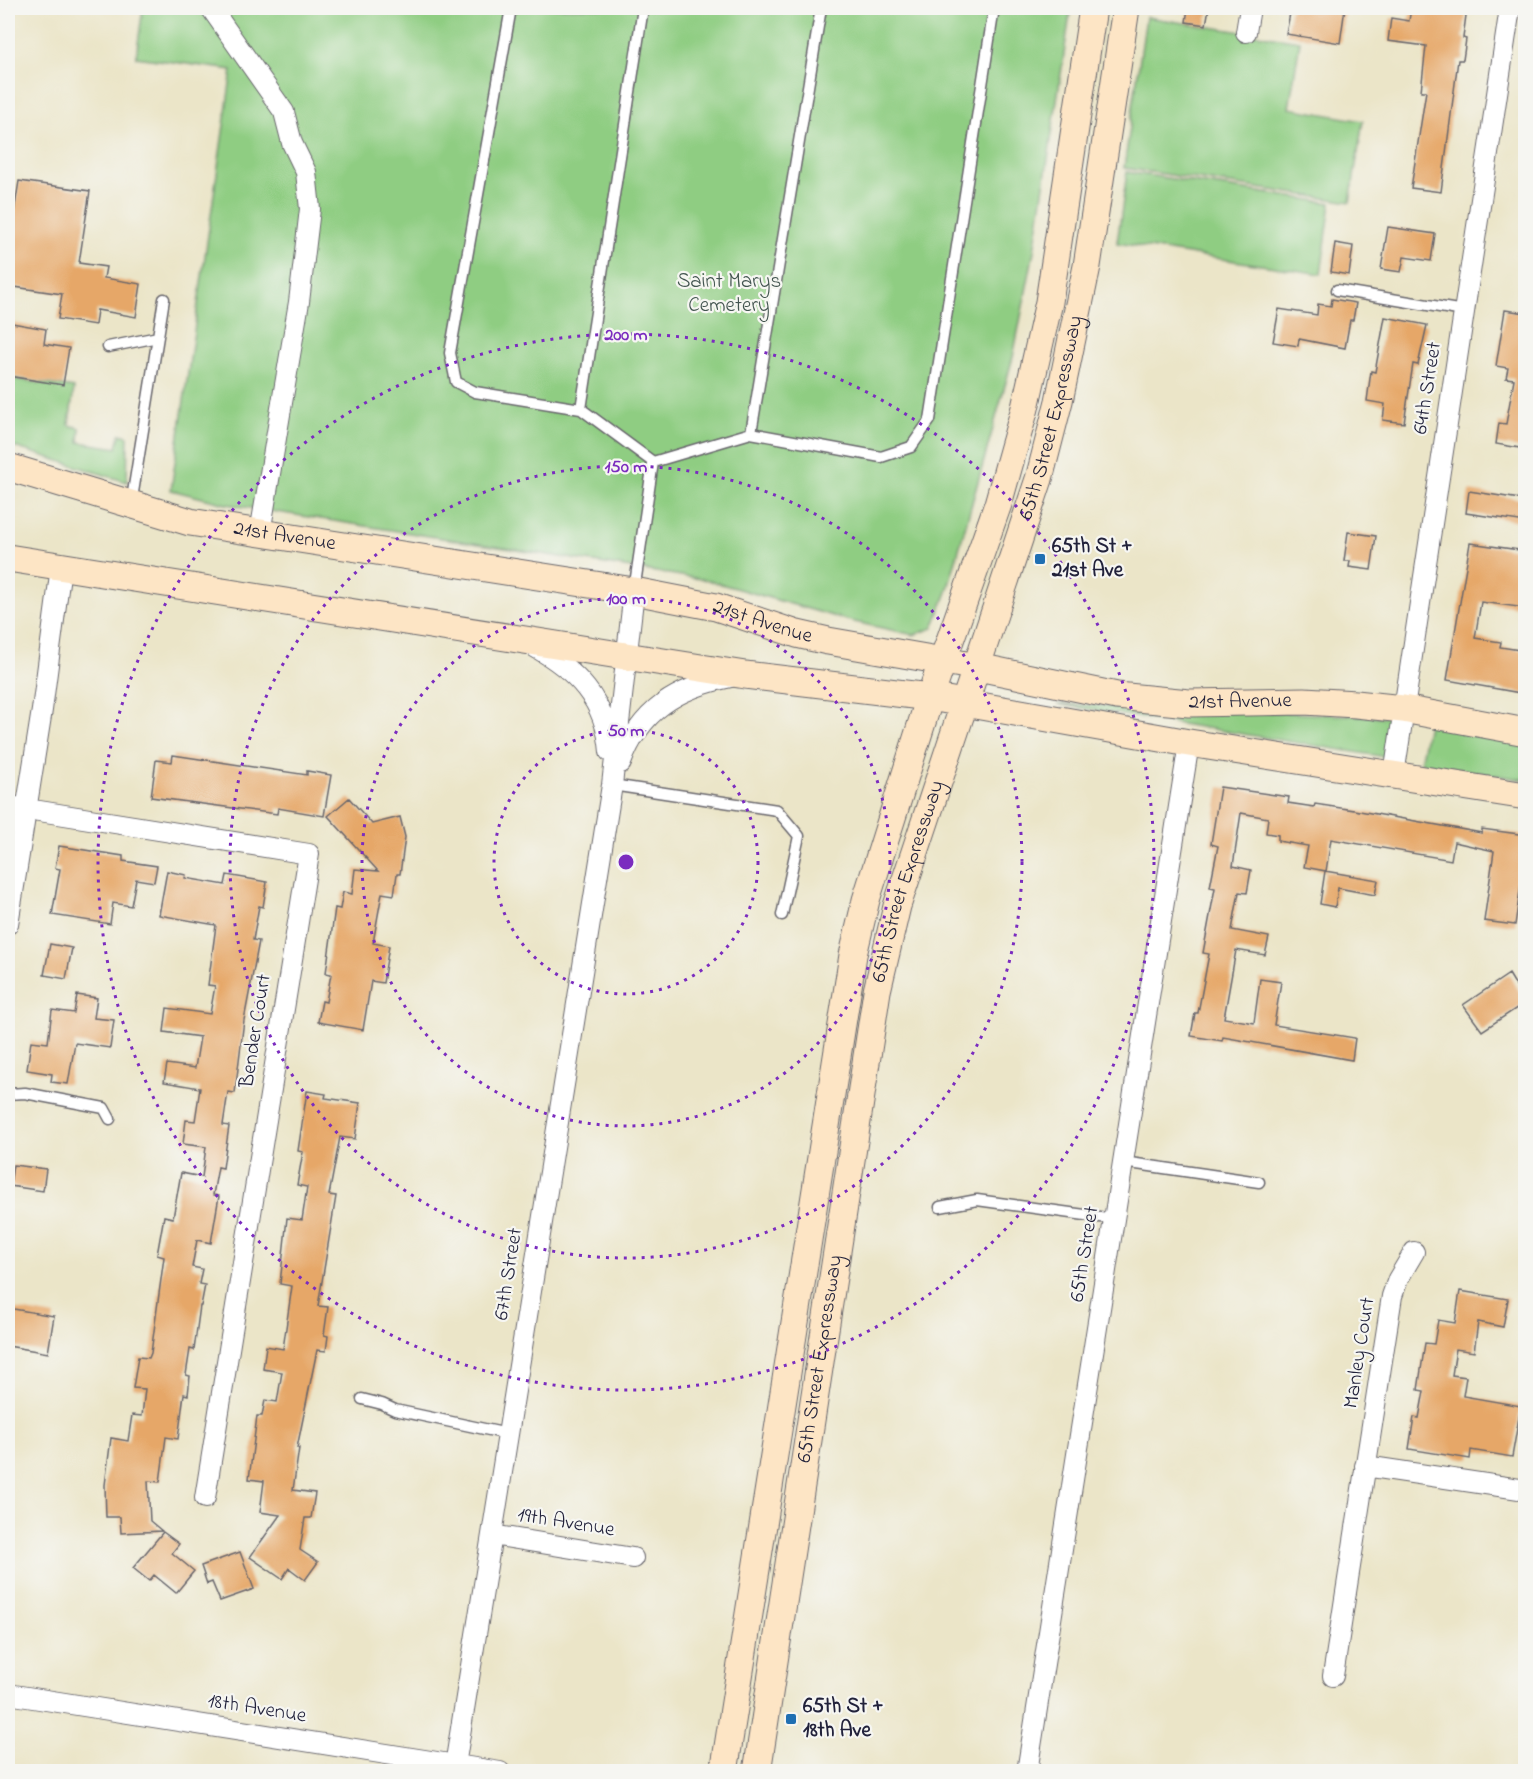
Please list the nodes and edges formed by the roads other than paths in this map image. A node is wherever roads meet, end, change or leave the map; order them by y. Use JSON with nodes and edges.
{"nodes":[{"id":1,"x":211,"y":8,"type":"edge"},
{"id":2,"x":511,"y":8,"type":"edge"},
{"id":3,"x":643,"y":8,"type":"edge"},
{"id":4,"x":821,"y":8,"type":"edge"},
{"id":5,"x":994,"y":8,"type":"edge"},
{"id":6,"x":1093,"y":8,"type":"edge"},
{"id":7,"x":1126,"y":8,"type":"edge"},
{"id":8,"x":1250,"y":8,"type":"edge"},
{"id":9,"x":1510,"y":8,"type":"edge"},
{"id":10,"x":1246,"y":32,"type":"dead end"},
{"id":11,"x":1337,"y":290,"type":"dead end"},
{"id":12,"x":164,"y":300,"type":"dead end"},
{"id":13,"x":1464,"y":311,"type":"junction"},
{"id":14,"x":158,"y":337,"type":"junction"},
{"id":15,"x":108,"y":347,"type":"dead end"},
{"id":16,"x":581,"y":409,"type":"junction"},
{"id":17,"x":751,"y":433,"type":"junction"},
{"id":18,"x":653,"y":462,"type":"junction"},
{"id":19,"x":8,"y":466,"type":"edge"},
{"id":20,"x":131,"y":505,"type":"junction"},
{"id":21,"x":260,"y":533,"type":"junction"},
{"id":22,"x":8,"y":558,"type":"edge"},
{"id":23,"x":61,"y":567,"type":"junction"},
{"id":24,"x":634,"y":591,"type":"junction"},
{"id":25,"x":520,"y":638,"type":"junction"},
{"id":26,"x":627,"y":656,"type":"junction"},
{"id":27,"x":943,"y":662,"type":"junction"},
{"id":28,"x":978,"y":667,"type":"junction"},
{"id":29,"x":745,"y":675,"type":"junction"},
{"id":30,"x":930,"y":697,"type":"junction"},
{"id":31,"x":965,"y":704,"type":"junction"},
{"id":32,"x":1403,"y":710,"type":"junction"},
{"id":33,"x":1526,"y":732,"type":"edge"},
{"id":34,"x":1190,"y":743,"type":"junction"},
{"id":35,"x":1394,"y":776,"type":"junction"},
{"id":36,"x":612,"y":785,"type":"junction"},
{"id":37,"x":1526,"y":796,"type":"edge"},
{"id":38,"x":17,"y":807,"type":"edge"},
{"id":39,"x":782,"y":915,"type":"dead end"},
{"id":40,"x":8,"y":924,"type":"edge"},
{"id":41,"x":8,"y":1094,"type":"edge"},
{"id":42,"x":110,"y":1119,"type":"dead end"},
{"id":43,"x":1123,"y":1162,"type":"junction"},
{"id":44,"x":1259,"y":1182,"type":"dead end"},
{"id":45,"x":940,"y":1207,"type":"dead end"},
{"id":46,"x":1114,"y":1219,"type":"junction"},
{"id":47,"x":1414,"y":1252,"type":"dead end"},
{"id":48,"x":362,"y":1398,"type":"dead end"},
{"id":49,"x":508,"y":1434,"type":"junction"},
{"id":50,"x":1365,"y":1466,"type":"junction"},
{"id":51,"x":1526,"y":1490,"type":"edge"},
{"id":52,"x":205,"y":1498,"type":"dead end"},
{"id":53,"x":492,"y":1535,"type":"junction"},
{"id":54,"x":633,"y":1558,"type":"dead end"},
{"id":55,"x":1333,"y":1676,"type":"dead end"},
{"id":56,"x":8,"y":1694,"type":"edge"},
{"id":57,"x":455,"y":1768,"type":"edge"},
{"id":58,"x":500,"y":1772,"type":"edge"},
{"id":59,"x":724,"y":1772,"type":"edge"},
{"id":60,"x":757,"y":1772,"type":"edge"},
{"id":61,"x":1028,"y":1772,"type":"edge"}],
"edges":[{"from":1,"to":21,"type":"street"},
{"from":2,"to":16,"type":"lane"},
{"from":3,"to":16,"type":"lane"},
{"from":4,"to":17,"type":"lane"},
{"from":5,"to":17,"type":"lane"},
{"from":6,"to":27,"type":"main road","name":"65th Street Expressway"},
{"from":7,"to":28,"type":"main road","name":"65th Street Expressway"},
{"from":8,"to":10,"type":"street"},
{"from":9,"to":13,"type":"street","name":"64th Street"},
{"from":11,"to":13,"type":"lane"},
{"from":12,"to":14,"type":"lane"},
{"from":13,"to":32,"type":"street","name":"64th Street"},
{"from":14,"to":15,"type":"lane"},
{"from":14,"to":20,"type":"lane"},
{"from":16,"to":18,"type":"lane"},
{"from":17,"to":18,"type":"lane"},
{"from":18,"to":24,"type":"lane"},
{"from":19,"to":20,"type":"main road","name":"21st Avenue"},
{"from":20,"to":21,"type":"main road","name":"21st Avenue"},
{"from":21,"to":24,"type":"main road","name":"21st Avenue"},
{"from":22,"to":23,"type":"main road","name":"21st Avenue"},
{"from":23,"to":25,"type":"main road","name":"21st Avenue"},
{"from":23,"to":38,"type":"street"},
{"from":24,"to":26,"type":"street","name":"67th Street"},
{"from":24,"to":27,"type":"main road","name":"21st Avenue"},
{"from":25,"to":26,"type":"main road","name":"21st Avenue"},
{"from":25,"to":36,"type":"street","name":"67th Street"},
{"from":26,"to":29,"type":"main road","name":"21st Avenue"},
{"from":26,"to":36,"type":"street","name":"67th Street"},
{"from":27,"to":28,"type":"main road","name":"21st Avenue"},
{"from":27,"to":30,"type":"main road","name":"65th Street Expressway"},
{"from":28,"to":31,"type":"main road","name":"65th Street Expressway"},
{"from":28,"to":32,"type":"main road","name":"21st Avenue"},
{"from":29,"to":30,"type":"main road","name":"21st Avenue"},
{"from":29,"to":36,"type":"street","name":"67th Street"},
{"from":30,"to":31,"type":"main road","name":"21st Avenue"},
{"from":30,"to":59,"type":"main road","name":"65th Street Expressway"},
{"from":31,"to":34,"type":"main road","name":"21st Avenue"},
{"from":31,"to":60,"type":"main road","name":"65th Street Expressway"},
{"from":32,"to":33,"type":"main road","name":"21st Avenue"},
{"from":32,"to":35,"type":"street","name":"64th Street"},
{"from":34,"to":35,"type":"main road","name":"21st Avenue"},
{"from":34,"to":43,"type":"street","name":"65th Street"},
{"from":35,"to":37,"type":"main road","name":"21st Avenue"},
{"from":36,"to":39,"type":"lane"},
{"from":36,"to":49,"type":"street","name":"67th Street"},
{"from":38,"to":40,"type":"street"},
{"from":38,"to":52,"type":"street","name":"Bender Court"},
{"from":41,"to":42,"type":"lane"},
{"from":43,"to":44,"type":"lane"},
{"from":43,"to":46,"type":"street","name":"65th Street"},
{"from":45,"to":46,"type":"lane"},
{"from":46,"to":61,"type":"street","name":"65th Street"},
{"from":47,"to":50,"type":"street","name":"Manley Court"},
{"from":48,"to":49,"type":"lane"},
{"from":49,"to":53,"type":"street","name":"67th Street"},
{"from":50,"to":51,"type":"street"},
{"from":50,"to":55,"type":"street","name":"Manley Court"},
{"from":53,"to":54,"type":"street","name":"19th Avenue"},
{"from":53,"to":57,"type":"street","name":"67th Street"},
{"from":56,"to":57,"type":"street","name":"18th Avenue"},
{"from":57,"to":58,"type":"street","name":"18th Avenue"}]}
